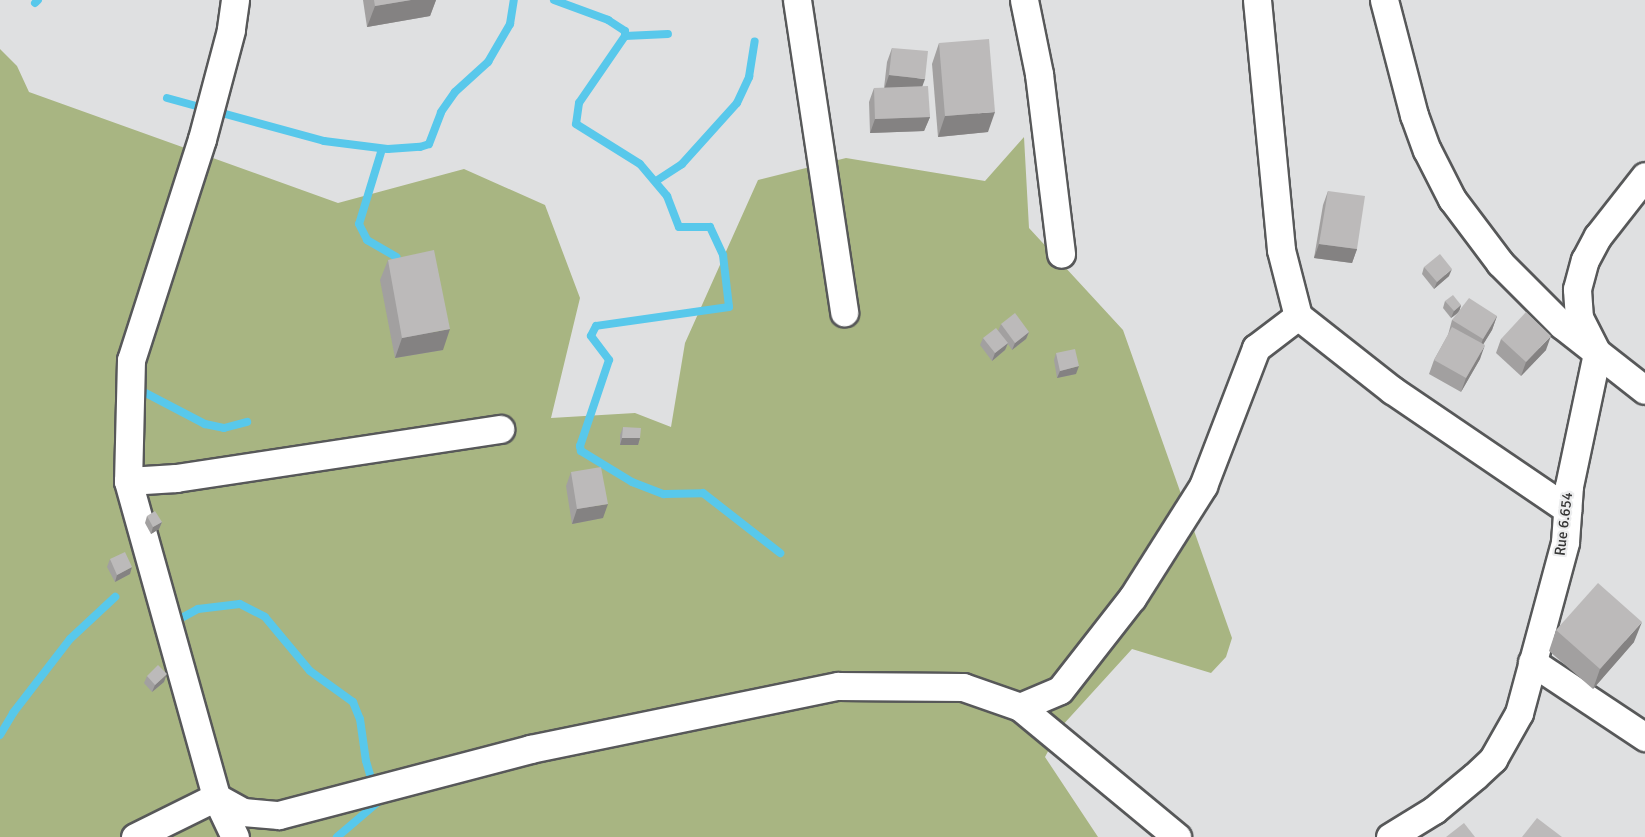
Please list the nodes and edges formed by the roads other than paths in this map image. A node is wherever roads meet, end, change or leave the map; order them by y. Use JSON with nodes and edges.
{"nodes":[{"id":1,"x":235,"y":0,"type":"edge"},
{"id":2,"x":797,"y":0,"type":"edge"},
{"id":3,"x":1024,"y":0,"type":"edge"},
{"id":4,"x":1257,"y":0,"type":"edge"},
{"id":5,"x":1384,"y":0,"type":"edge"},
{"id":6,"x":1645,"y":176,"type":"edge"},
{"id":7,"x":1061,"y":254,"type":"dead end"},
{"id":8,"x":844,"y":312,"type":"dead end"},
{"id":9,"x":1298,"y":316,"type":"junction"},
{"id":10,"x":1597,"y":353,"type":"junction"},
{"id":11,"x":1645,"y":390,"type":"edge"},
{"id":12,"x":500,"y":429,"type":"dead end"},
{"id":13,"x":128,"y":481,"type":"junction"},
{"id":14,"x":1567,"y":509,"type":"junction"},
{"id":15,"x":1532,"y":662,"type":"junction"},
{"id":16,"x":1020,"y":707,"type":"junction"},
{"id":17,"x":1645,"y":737,"type":"edge"},
{"id":18,"x":216,"y":797,"type":"junction"},
{"id":19,"x":135,"y":837,"type":"edge"},
{"id":20,"x":235,"y":837,"type":"edge"},
{"id":21,"x":1178,"y":837,"type":"edge"},
{"id":22,"x":1390,"y":837,"type":"edge"}],
"edges":[{"from":1,"to":13,"type":"street"},
{"from":2,"to":8,"type":"street"},
{"from":3,"to":7,"type":"street"},
{"from":4,"to":9,"type":"street"},
{"from":5,"to":10,"type":"street"},
{"from":6,"to":10,"type":"street"},
{"from":9,"to":14,"type":"street"},
{"from":9,"to":16,"type":"street"},
{"from":10,"to":11,"type":"street"},
{"from":10,"to":14,"type":"street","name":"Rue 6.654"},
{"from":12,"to":13,"type":"street"},
{"from":13,"to":18,"type":"street"},
{"from":14,"to":15,"type":"street","name":"Rue 6.654"},
{"from":15,"to":17,"type":"street"},
{"from":15,"to":22,"type":"street","name":"Rue 6.654"},
{"from":16,"to":18,"type":"street"},
{"from":16,"to":21,"type":"street"},
{"from":18,"to":19,"type":"street"},
{"from":18,"to":20,"type":"street"}]}
